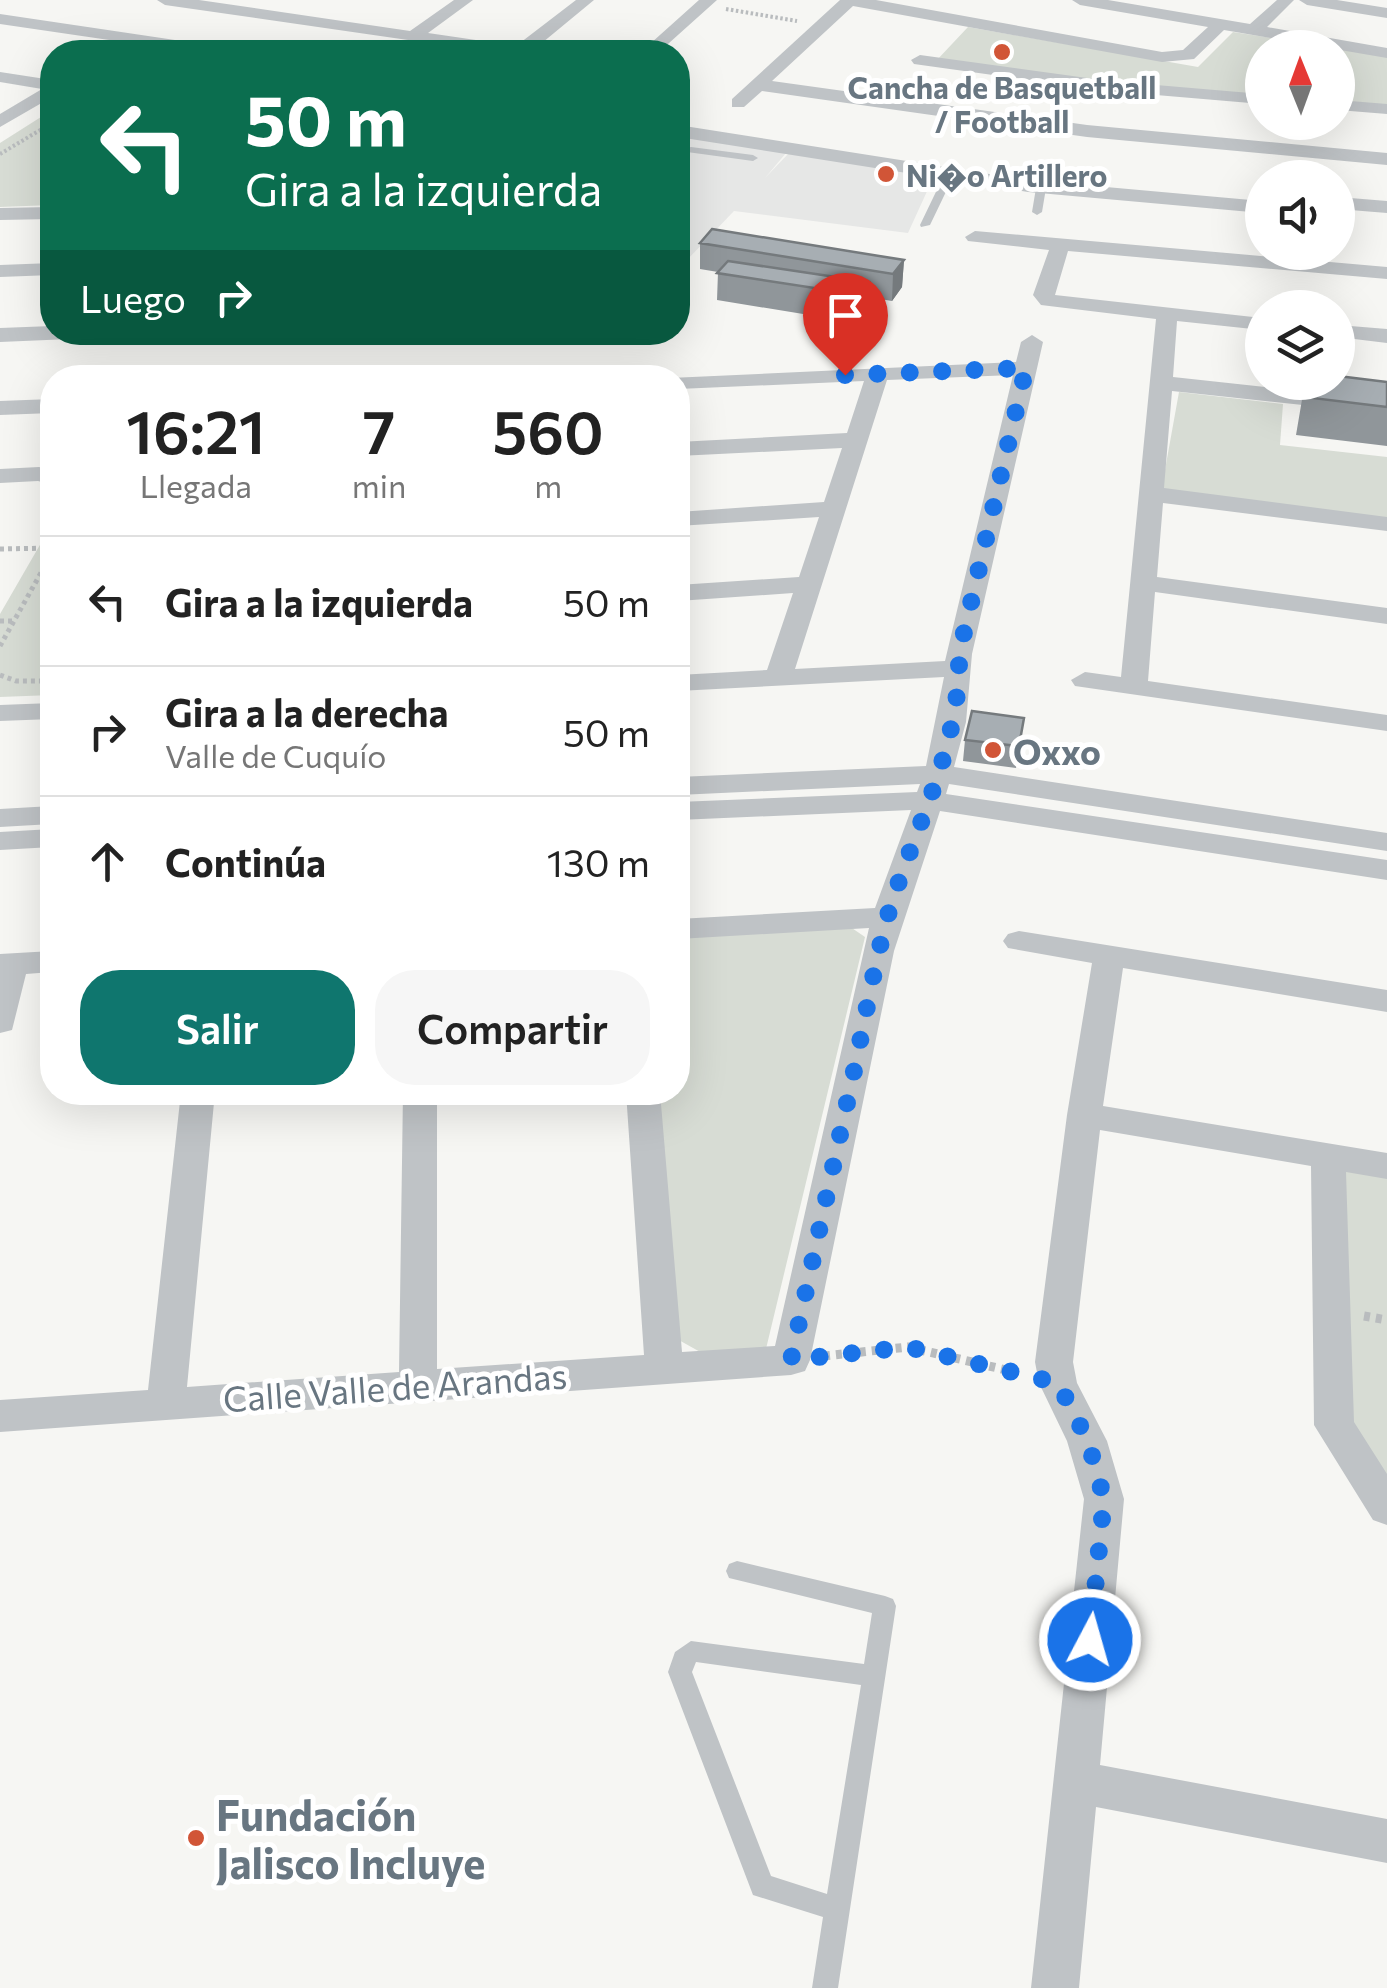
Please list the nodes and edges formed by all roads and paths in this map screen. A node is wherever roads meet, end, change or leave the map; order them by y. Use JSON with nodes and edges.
{"nodes":[{"id":1,"x":465,"y":0,"type":"edge"},
{"id":2,"x":586,"y":0,"type":"edge"},
{"id":3,"x":849,"y":0,"type":"edge"},
{"id":4,"x":1080,"y":0,"type":"edge"},
{"id":5,"x":1286,"y":0,"type":"edge"},
{"id":6,"x":1308,"y":0,"type":"edge"},
{"id":7,"x":1355,"y":0,"type":"edge"},
{"id":8,"x":173,"y":1,"type":"edge"},
{"id":9,"x":716,"y":2,"type":"edge"},
{"id":10,"x":1387,"y":5,"type":"edge"},
{"id":11,"x":1387,"y":13,"type":"edge"},
{"id":12,"x":0,"y":19,"type":"edge"},
{"id":13,"x":1222,"y":24,"type":"junction"},
{"id":14,"x":823,"y":25,"type":"junction"},
{"id":15,"x":0,"y":30,"type":"edge"},
{"id":16,"x":1254,"y":30,"type":"joint"},
{"id":17,"x":1276,"y":30,"type":"edge"},
{"id":18,"x":413,"y":36,"type":"junction"},
{"id":19,"x":105,"y":40,"type":"edge"},
{"id":20,"x":110,"y":40,"type":"edge"},
{"id":21,"x":116,"y":40,"type":"edge"},
{"id":22,"x":440,"y":40,"type":"edge"},
{"id":23,"x":536,"y":40,"type":"edge"},
{"id":24,"x":665,"y":40,"type":"edge"},
{"id":25,"x":683,"y":40,"type":"edge"},
{"id":26,"x":931,"y":47,"type":"junction"},
{"id":27,"x":1355,"y":47,"type":"edge"},
{"id":28,"x":1387,"y":53,"type":"edge"},
{"id":29,"x":0,"y":77,"type":"edge"},
{"id":30,"x":40,"y":85,"type":"edge"},
{"id":31,"x":760,"y":85,"type":"junction"},
{"id":32,"x":40,"y":96,"type":"edge"},
{"id":33,"x":1245,"y":98,"type":"edge"},
{"id":34,"x":738,"y":103,"type":"dead end"},
{"id":35,"x":1355,"y":107,"type":"edge"},
{"id":36,"x":1387,"y":110,"type":"edge"},
{"id":37,"x":0,"y":122,"type":"edge"},
{"id":38,"x":690,"y":123,"type":"edge"},
{"id":39,"x":40,"y":130,"type":"edge"},
{"id":40,"x":690,"y":135,"type":"edge"},
{"id":41,"x":728,"y":147,"type":"junction"},
{"id":42,"x":690,"y":150,"type":"dead end"},
{"id":43,"x":0,"y":154,"type":"edge"},
{"id":44,"x":753,"y":158,"type":"dead end"},
{"id":45,"x":1387,"y":159,"type":"edge"},
{"id":46,"x":950,"y":173,"type":"junction"},
{"id":47,"x":1041,"y":188,"type":"junction"},
{"id":48,"x":1245,"y":195,"type":"edge"},
{"id":49,"x":1355,"y":204,"type":"edge"},
{"id":50,"x":1245,"y":206,"type":"edge"},
{"id":51,"x":1387,"y":207,"type":"edge"},
{"id":52,"x":1036,"y":212,"type":"dead end"},
{"id":53,"x":40,"y":213,"type":"edge"},
{"id":54,"x":0,"y":214,"type":"edge"},
{"id":55,"x":1355,"y":215,"type":"edge"},
{"id":56,"x":1387,"y":218,"type":"edge"},
{"id":57,"x":925,"y":225,"type":"dead end"},
{"id":58,"x":975,"y":237,"type":"dead end"},
{"id":59,"x":1060,"y":243,"type":"junction"},
{"id":60,"x":40,"y":269,"type":"edge"},
{"id":61,"x":0,"y":271,"type":"edge"},
{"id":62,"x":1387,"y":273,"type":"edge"},
{"id":63,"x":1167,"y":314,"type":"junction"},
{"id":64,"x":1245,"y":322,"type":"edge"},
{"id":65,"x":40,"y":333,"type":"edge"},
{"id":66,"x":1355,"y":333,"type":"edge"},
{"id":67,"x":0,"y":335,"type":"edge"},
{"id":68,"x":1387,"y":336,"type":"edge"},
{"id":69,"x":1032,"y":342,"type":"dead end"},
{"id":70,"x":1026,"y":368,"type":"junction"},
{"id":71,"x":878,"y":374,"type":"junction"},
{"id":72,"x":690,"y":382,"type":"edge"},
{"id":73,"x":1161,"y":383,"type":"junction"},
{"id":74,"x":40,"y":406,"type":"edge"},
{"id":75,"x":1387,"y":407,"type":"edge"},
{"id":76,"x":0,"y":408,"type":"edge"},
{"id":77,"x":856,"y":440,"type":"junction"},
{"id":78,"x":690,"y":448,"type":"edge"},
{"id":79,"x":40,"y":474,"type":"edge"},
{"id":80,"x":0,"y":476,"type":"edge"},
{"id":81,"x":1150,"y":494,"type":"junction"},
{"id":82,"x":834,"y":508,"type":"junction"},
{"id":83,"x":690,"y":517,"type":"edge"},
{"id":84,"x":1387,"y":524,"type":"edge"},
{"id":85,"x":0,"y":549,"type":"edge"},
{"id":86,"x":40,"y":551,"type":"edge"},
{"id":87,"x":40,"y":573,"type":"edge"},
{"id":88,"x":1143,"y":583,"type":"junction"},
{"id":89,"x":809,"y":584,"type":"junction"},
{"id":90,"x":690,"y":592,"type":"edge"},
{"id":91,"x":1387,"y":616,"type":"edge"},
{"id":92,"x":0,"y":620,"type":"edge"},
{"id":93,"x":14,"y":621,"type":"junction"},
{"id":94,"x":0,"y":646,"type":"edge"},
{"id":95,"x":960,"y":668,"type":"junction"},
{"id":96,"x":0,"y":675,"type":"edge"},
{"id":97,"x":778,"y":679,"type":"junction"},
{"id":98,"x":1085,"y":680,"type":"dead end"},
{"id":99,"x":40,"y":681,"type":"edge"},
{"id":100,"x":690,"y":683,"type":"edge"},
{"id":101,"x":1134,"y":686,"type":"junction"},
{"id":102,"x":40,"y":711,"type":"edge"},
{"id":103,"x":0,"y":713,"type":"edge"},
{"id":104,"x":1387,"y":723,"type":"edge"},
{"id":105,"x":690,"y":786,"type":"edge"},
{"id":106,"x":933,"y":787,"type":"junction"},
{"id":107,"x":690,"y":810,"type":"edge"},
{"id":108,"x":40,"y":816,"type":"edge"},
{"id":109,"x":0,"y":818,"type":"edge"},
{"id":110,"x":40,"y":839,"type":"edge"},
{"id":111,"x":0,"y":841,"type":"edge"},
{"id":112,"x":1387,"y":842,"type":"edge"},
{"id":113,"x":1387,"y":870,"type":"edge"},
{"id":114,"x":888,"y":918,"type":"junction"},
{"id":115,"x":690,"y":928,"type":"edge"},
{"id":116,"x":1020,"y":941,"type":"dead end"},
{"id":117,"x":1109,"y":956,"type":"junction"},
{"id":118,"x":40,"y":963,"type":"edge"},
{"id":119,"x":6,"y":964,"type":"edge"},
{"id":120,"x":1387,"y":1001,"type":"edge"},
{"id":121,"x":0,"y":1022,"type":"edge"},
{"id":122,"x":197,"y":1105,"type":"edge"},
{"id":123,"x":420,"y":1105,"type":"edge"},
{"id":124,"x":644,"y":1105,"type":"edge"},
{"id":125,"x":1084,"y":1115,"type":"junction"},
{"id":126,"x":1328,"y":1156,"type":"junction"},
{"id":127,"x":1387,"y":1166,"type":"edge"},
{"id":128,"x":1358,"y":1315,"type":"dead end"},
{"id":129,"x":1387,"y":1320,"type":"edge"},
{"id":130,"x":791,"y":1360,"type":"junction"},
{"id":131,"x":664,"y":1367,"type":"junction"},
{"id":132,"x":1058,"y":1383,"type":"junction"},
{"id":133,"x":418,"y":1386,"type":"junction"},
{"id":134,"x":166,"y":1402,"type":"junction"},
{"id":135,"x":0,"y":1416,"type":"edge"},
{"id":136,"x":1387,"y":1508,"type":"edge"},
{"id":137,"x":737,"y":1572,"type":"dead end"},
{"id":138,"x":874,"y":1676,"type":"junction"},
{"id":139,"x":1077,"y":1782,"type":"junction"},
{"id":140,"x":1387,"y":1841,"type":"edge"},
{"id":141,"x":837,"y":1909,"type":"junction"},
{"id":142,"x":825,"y":1988,"type":"edge"},
{"id":143,"x":1054,"y":1988,"type":"edge"}],
"edges":[{"from":1,"to":18,"type":"street"},
{"from":2,"to":23,"type":"street"},
{"from":3,"to":14,"type":"street"},
{"from":3,"to":26,"type":"street"},
{"from":4,"to":13,"type":"street"},
{"from":5,"to":16,"type":"street"},
{"from":6,"to":11,"type":"street"},
{"from":6,"to":17,"type":"street"},
{"from":7,"to":10,"type":"street"},
{"from":8,"to":18,"type":"street"},
{"from":8,"to":21,"type":"street"},
{"from":9,"to":14,"type":"path"},
{"from":9,"to":24,"type":"street"},
{"from":9,"to":25,"type":"street"},
{"from":12,"to":20,"type":"street"},
{"from":13,"to":16,"type":"street"},
{"from":13,"to":26,"type":"street"},
{"from":14,"to":31,"type":"street"},
{"from":15,"to":19,"type":"street"},
{"from":18,"to":22,"type":"street"},
{"from":26,"to":33,"type":"street"},
{"from":27,"to":28,"type":"street"},
{"from":29,"to":30,"type":"street"},
{"from":31,"to":34,"type":"street"},
{"from":31,"to":45,"type":"street"},
{"from":32,"to":37,"type":"street"},
{"from":35,"to":36,"type":"street"},
{"from":38,"to":48,"type":"street"},
{"from":39,"to":43,"type":"path"},
{"from":40,"to":41,"type":"street"},
{"from":41,"to":42,"type":"lane"},
{"from":41,"to":44,"type":"lane"},
{"from":41,"to":46,"type":"street"},
{"from":46,"to":47,"type":"street"},
{"from":46,"to":57,"type":"lane"},
{"from":47,"to":50,"type":"street"},
{"from":47,"to":52,"type":"lane"},
{"from":49,"to":51,"type":"street"},
{"from":53,"to":54,"type":"street"},
{"from":55,"to":56,"type":"street"},
{"from":58,"to":59,"type":"street"},
{"from":59,"to":62,"type":"street"},
{"from":59,"to":63,"type":"street"},
{"from":60,"to":61,"type":"street"},
{"from":63,"to":64,"type":"street"},
{"from":63,"to":73,"type":"street"},
{"from":65,"to":67,"type":"street"},
{"from":66,"to":68,"type":"street"},
{"from":69,"to":70,"type":"street"},
{"from":70,"to":71,"type":"street"},
{"from":70,"to":95,"type":"street"},
{"from":71,"to":72,"type":"street"},
{"from":71,"to":77,"type":"street"},
{"from":73,"to":75,"type":"street"},
{"from":73,"to":81,"type":"street"},
{"from":74,"to":76,"type":"street"},
{"from":77,"to":78,"type":"street"},
{"from":77,"to":82,"type":"street"},
{"from":79,"to":80,"type":"street"},
{"from":81,"to":84,"type":"street"},
{"from":81,"to":88,"type":"street"},
{"from":82,"to":83,"type":"street"},
{"from":82,"to":89,"type":"street"},
{"from":85,"to":86,"type":"path"},
{"from":87,"to":93,"type":"path"},
{"from":88,"to":91,"type":"street"},
{"from":88,"to":101,"type":"street"},
{"from":89,"to":90,"type":"street"},
{"from":89,"to":97,"type":"street"},
{"from":92,"to":93,"type":"path"},
{"from":93,"to":94,"type":"path"},
{"from":95,"to":97,"type":"street"},
{"from":95,"to":106,"type":"street"},
{"from":96,"to":99,"type":"path"},
{"from":97,"to":100,"type":"street"},
{"from":98,"to":101,"type":"street"},
{"from":101,"to":104,"type":"street"},
{"from":102,"to":103,"type":"street"},
{"from":105,"to":106,"type":"street"},
{"from":106,"to":107,"type":"street"},
{"from":106,"to":112,"type":"street"},
{"from":106,"to":113,"type":"street"},
{"from":106,"to":114,"type":"street"},
{"from":108,"to":109,"type":"street"},
{"from":110,"to":111,"type":"street"},
{"from":114,"to":115,"type":"street"},
{"from":114,"to":130,"type":"street"},
{"from":116,"to":117,"type":"street"},
{"from":117,"to":120,"type":"street"},
{"from":117,"to":125,"type":"street"},
{"from":118,"to":119,"type":"street"},
{"from":119,"to":121,"type":"street"},
{"from":122,"to":134,"type":"street"},
{"from":123,"to":133,"type":"street"},
{"from":124,"to":131,"type":"street"},
{"from":125,"to":126,"type":"street"},
{"from":125,"to":132,"type":"street"},
{"from":126,"to":127,"type":"street"},
{"from":126,"to":136,"type":"street"},
{"from":128,"to":129,"type":"path"},
{"from":130,"to":131,"type":"street","name":"Calle Valle de Arandas"},
{"from":130,"to":132,"type":"path"},
{"from":131,"to":133,"type":"street","name":"Calle Valle de Arandas"},
{"from":132,"to":139,"type":"street"},
{"from":133,"to":134,"type":"street","name":"Calle Valle de Arandas"},
{"from":134,"to":135,"type":"street","name":"Calle Valle de Arandas"},
{"from":137,"to":138,"type":"lane"},
{"from":138,"to":141,"type":"lane"},
{"from":138,"to":141,"type":"lane"},
{"from":139,"to":140,"type":"street"},
{"from":139,"to":143,"type":"street"},
{"from":141,"to":142,"type":"lane"}]}
